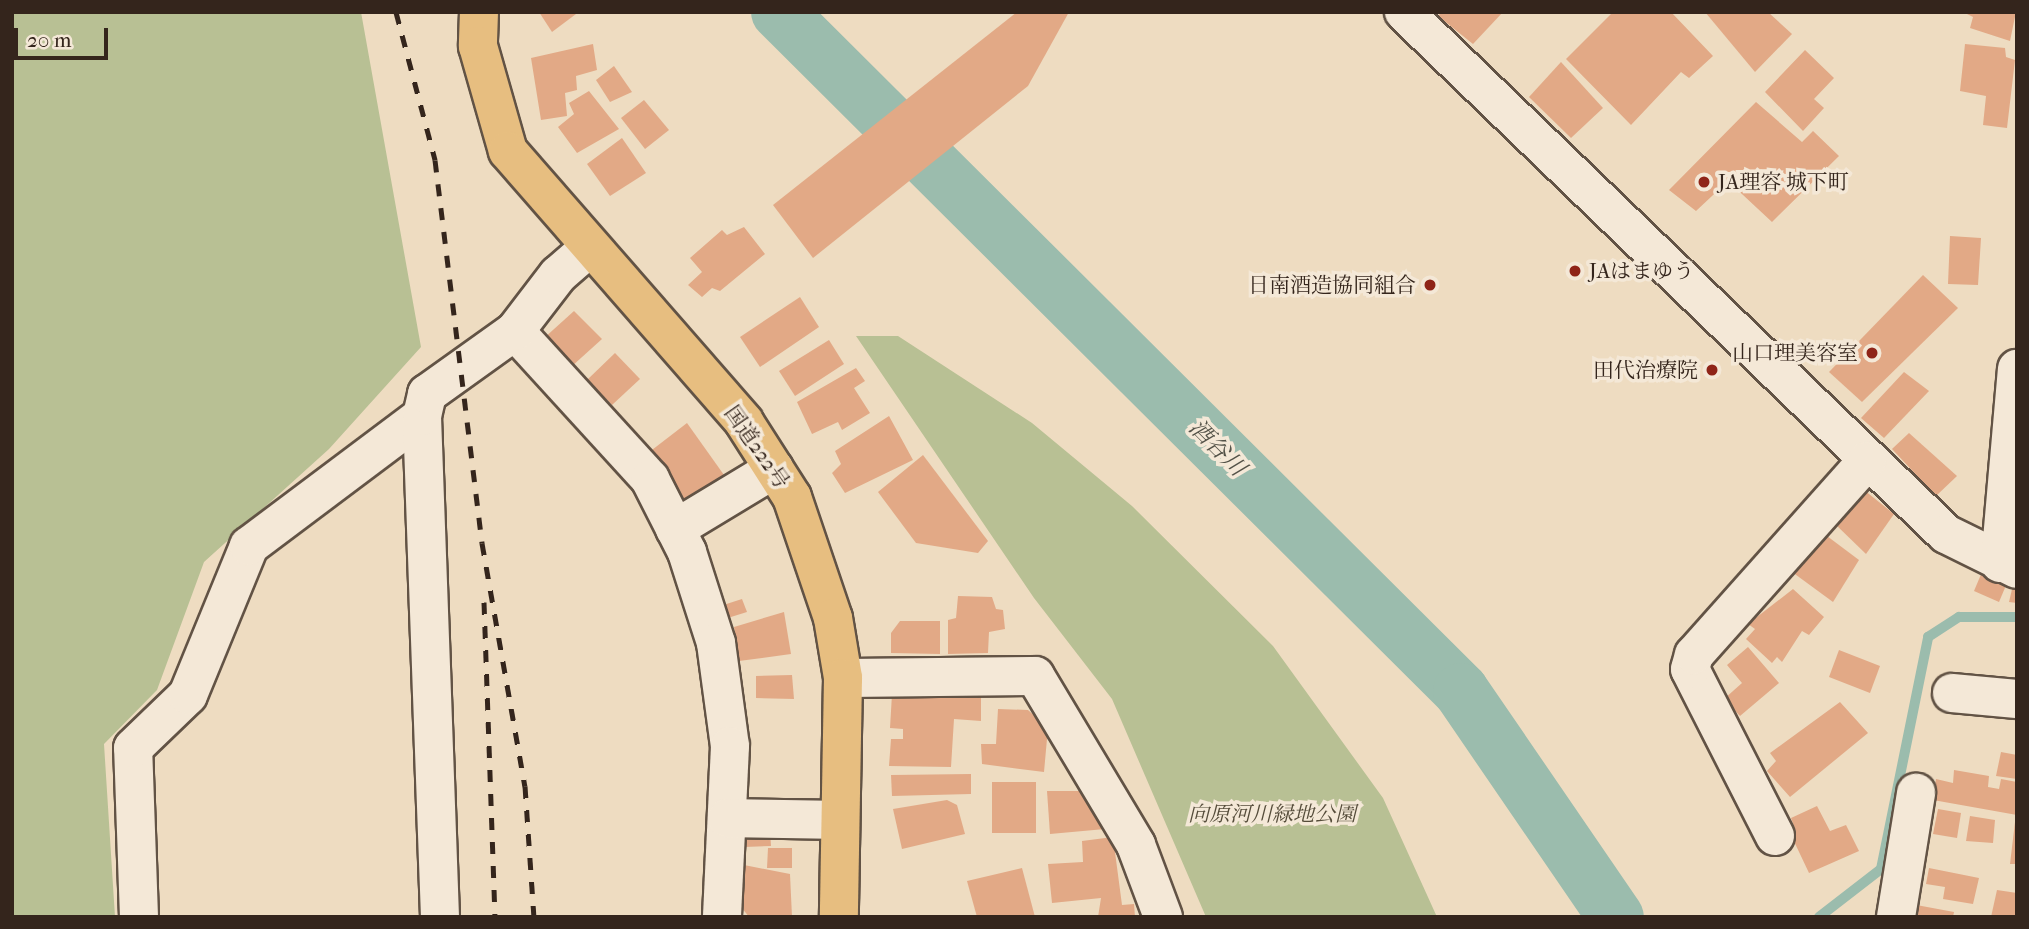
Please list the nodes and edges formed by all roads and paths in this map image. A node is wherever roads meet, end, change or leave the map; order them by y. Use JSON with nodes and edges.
{"nodes":[{"id":1,"x":479,"y":12,"type":"edge"},
{"id":2,"x":1404,"y":12,"type":"edge"},
{"id":3,"x":588,"y":249,"type":"junction"},
{"id":4,"x":515,"y":331,"type":"junction"},
{"id":5,"x":2017,"y":369,"type":"edge"},
{"id":6,"x":422,"y":416,"type":"junction"},
{"id":7,"x":1867,"y":461,"type":"junction"},
{"id":8,"x":774,"y":469,"type":"junction"},
{"id":9,"x":675,"y":529,"type":"junction"},
{"id":10,"x":2008,"y":566,"type":"edge"},
{"id":11,"x":843,"y":678,"type":"junction"},
{"id":12,"x":1952,"y":693,"type":"dead end"},
{"id":13,"x":2017,"y":699,"type":"edge"},
{"id":14,"x":1916,"y":793,"type":"dead end"},
{"id":15,"x":727,"y":818,"type":"junction"},
{"id":16,"x":840,"y":820,"type":"junction"},
{"id":17,"x":1774,"y":836,"type":"dead end"},
{"id":18,"x":139,"y":917,"type":"edge"},
{"id":19,"x":440,"y":917,"type":"edge"},
{"id":20,"x":722,"y":917,"type":"edge"},
{"id":21,"x":839,"y":917,"type":"edge"},
{"id":22,"x":1163,"y":917,"type":"edge"},
{"id":23,"x":1896,"y":917,"type":"edge"}],
"edges":[{"from":1,"to":3,"type":"highway","name":"国道222号"},
{"from":2,"to":7,"type":"street"},
{"from":3,"to":4,"type":"street"},
{"from":3,"to":8,"type":"highway","name":"国道222号"},
{"from":4,"to":6,"type":"street"},
{"from":4,"to":9,"type":"street"},
{"from":5,"to":10,"type":"street"},
{"from":6,"to":18,"type":"street"},
{"from":6,"to":19,"type":"street"},
{"from":7,"to":10,"type":"street"},
{"from":7,"to":17,"type":"street"},
{"from":8,"to":9,"type":"street"},
{"from":8,"to":11,"type":"highway","name":"国道222号"},
{"from":9,"to":15,"type":"street"},
{"from":11,"to":16,"type":"highway","name":"国道222号"},
{"from":11,"to":22,"type":"street"},
{"from":12,"to":13,"type":"street"},
{"from":14,"to":23,"type":"street"},
{"from":15,"to":16,"type":"street"},
{"from":15,"to":20,"type":"street"},
{"from":16,"to":21,"type":"highway","name":"国道222号"}]}
